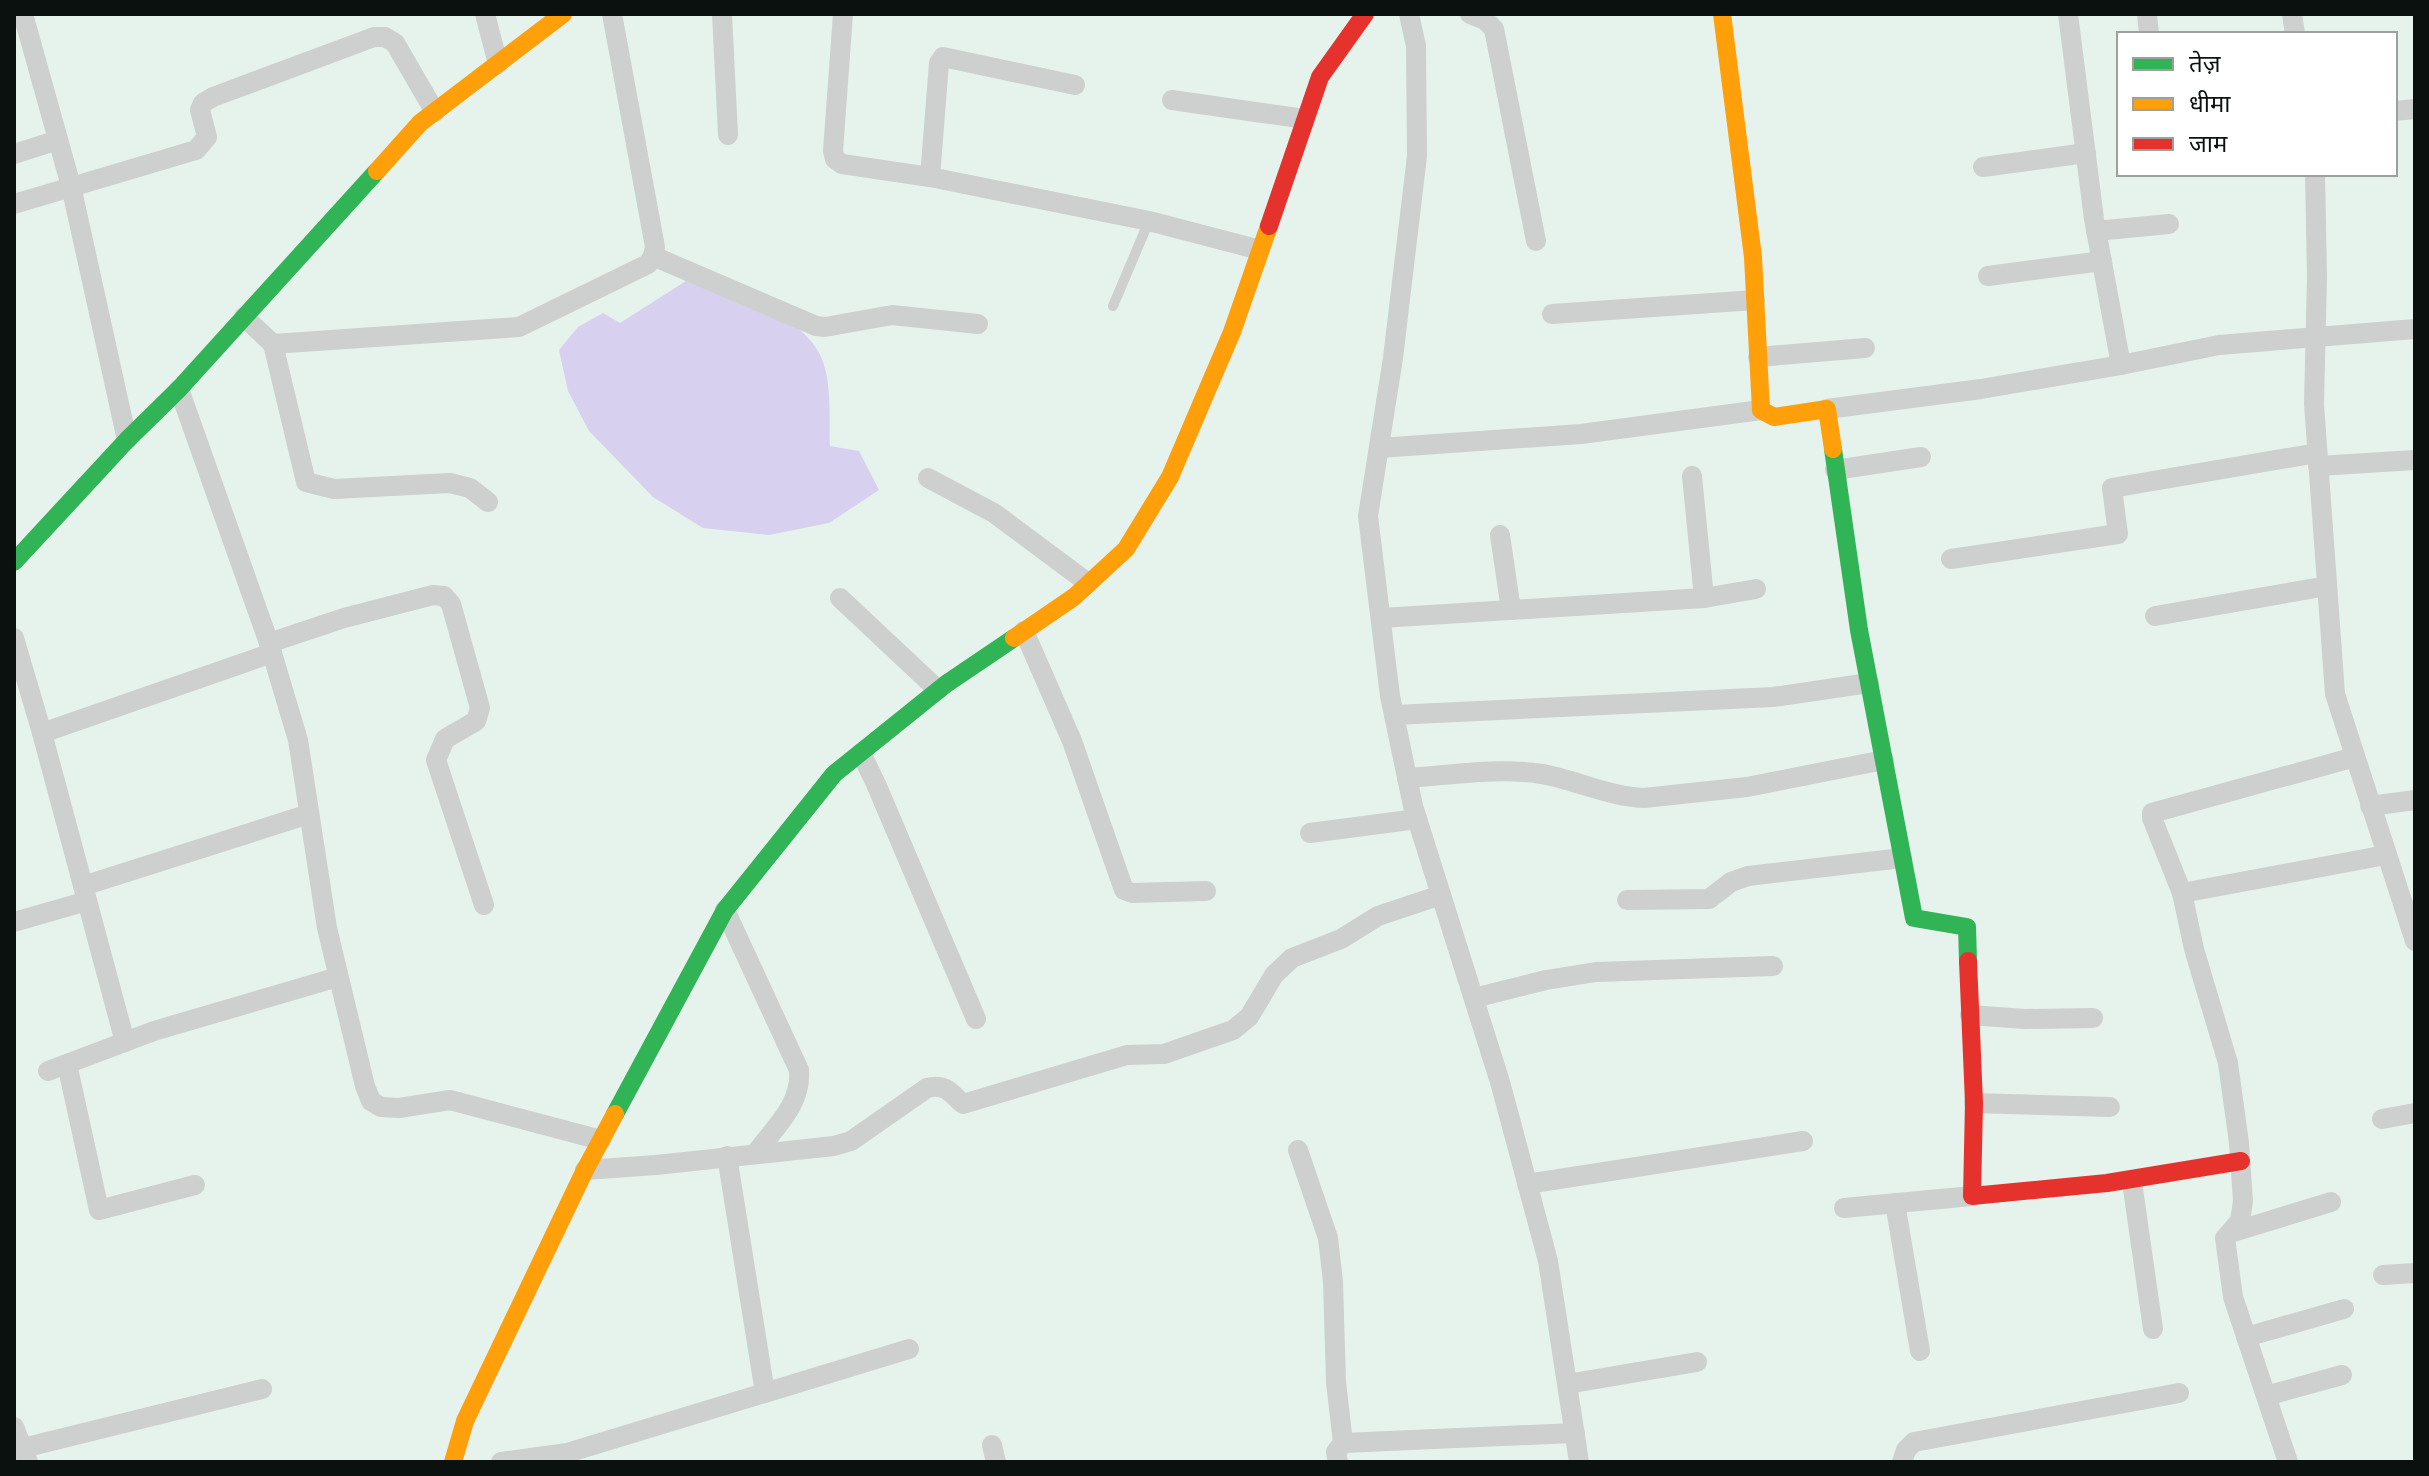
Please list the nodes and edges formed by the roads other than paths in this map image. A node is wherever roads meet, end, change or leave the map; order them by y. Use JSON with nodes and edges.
{"nodes":[{"id":1,"x":23,"y":14,"type":"edge"},
{"id":2,"x":485,"y":14,"type":"edge"},
{"id":3,"x":563,"y":14,"type":"edge"},
{"id":4,"x":612,"y":14,"type":"edge"},
{"id":5,"x":722,"y":14,"type":"edge"},
{"id":6,"x":843,"y":14,"type":"edge"},
{"id":7,"x":1365,"y":14,"type":"edge"},
{"id":8,"x":1409,"y":14,"type":"edge"},
{"id":9,"x":1470,"y":14,"type":"edge"},
{"id":10,"x":1722,"y":14,"type":"edge"},
{"id":11,"x":2068,"y":14,"type":"edge"},
{"id":12,"x":498,"y":64,"type":"junction"},
{"id":13,"x":1075,"y":85,"type":"dead end"},
{"id":14,"x":1172,"y":100,"type":"dead end"},
{"id":15,"x":435,"y":112,"type":"junction"},
{"id":16,"x":1305,"y":119,"type":"junction"},
{"id":17,"x":728,"y":135,"type":"dead end"},
{"id":18,"x":58,"y":140,"type":"junction"},
{"id":19,"x":2086,"y":153,"type":"junction"},
{"id":20,"x":14,"y":154,"type":"edge"},
{"id":21,"x":1983,"y":167,"type":"dead end"},
{"id":22,"x":2315,"y":176,"type":"edge"},
{"id":23,"x":930,"y":177,"type":"junction"},
{"id":24,"x":71,"y":186,"type":"junction"},
{"id":25,"x":14,"y":204,"type":"edge"},
{"id":26,"x":1149,"y":221,"type":"junction"},
{"id":27,"x":2169,"y":224,"type":"dead end"},
{"id":28,"x":2096,"y":231,"type":"junction"},
{"id":29,"x":1536,"y":241,"type":"dead end"},
{"id":30,"x":1260,"y":250,"type":"junction"},
{"id":31,"x":653,"y":256,"type":"junction"},
{"id":32,"x":2102,"y":261,"type":"junction"},
{"id":33,"x":1988,"y":276,"type":"dead end"},
{"id":34,"x":1755,"y":300,"type":"junction"},
{"id":35,"x":1113,"y":306,"type":"dead end"},
{"id":36,"x":1552,"y":314,"type":"dead end"},
{"id":37,"x":244,"y":317,"type":"junction"},
{"id":38,"x":978,"y":324,"type":"dead end"},
{"id":39,"x":2415,"y":329,"type":"edge"},
{"id":40,"x":2316,"y":336,"type":"junction"},
{"id":41,"x":273,"y":344,"type":"junction"},
{"id":42,"x":1865,"y":348,"type":"dead end"},
{"id":43,"x":1758,"y":357,"type":"junction"},
{"id":44,"x":2121,"y":365,"type":"junction"},
{"id":45,"x":179,"y":389,"type":"junction"},
{"id":46,"x":1827,"y":409,"type":"junction"},
{"id":47,"x":1761,"y":410,"type":"junction"},
{"id":48,"x":127,"y":440,"type":"junction"},
{"id":49,"x":1379,"y":448,"type":"junction"},
{"id":50,"x":1921,"y":457,"type":"dead end"},
{"id":51,"x":2318,"y":459,"type":"junction"},
{"id":52,"x":2415,"y":460,"type":"edge"},
{"id":53,"x":1835,"y":470,"type":"junction"},
{"id":54,"x":1692,"y":476,"type":"dead end"},
{"id":55,"x":928,"y":478,"type":"dead end"},
{"id":56,"x":488,"y":502,"type":"dead end"},
{"id":57,"x":1500,"y":535,"type":"dead end"},
{"id":58,"x":1951,"y":559,"type":"dead end"},
{"id":59,"x":14,"y":562,"type":"edge"},
{"id":60,"x":1088,"y":583,"type":"junction"},
{"id":61,"x":2327,"y":586,"type":"junction"},
{"id":62,"x":1756,"y":589,"type":"dead end"},
{"id":63,"x":840,"y":598,"type":"dead end"},
{"id":64,"x":1704,"y":598,"type":"junction"},
{"id":65,"x":1511,"y":610,"type":"junction"},
{"id":66,"x":2155,"y":616,"type":"dead end"},
{"id":67,"x":1381,"y":618,"type":"junction"},
{"id":68,"x":1024,"y":631,"type":"junction"},
{"id":69,"x":14,"y":638,"type":"edge"},
{"id":70,"x":271,"y":648,"type":"junction"},
{"id":71,"x":1869,"y":683,"type":"junction"},
{"id":72,"x":938,"y":690,"type":"junction"},
{"id":73,"x":1394,"y":715,"type":"junction"},
{"id":74,"x":42,"y":733,"type":"junction"},
{"id":75,"x":861,"y":753,"type":"junction"},
{"id":76,"x":2355,"y":757,"type":"junction"},
{"id":77,"x":1884,"y":760,"type":"junction"},
{"id":78,"x":1407,"y":778,"type":"junction"},
{"id":79,"x":2415,"y":800,"type":"edge"},
{"id":80,"x":2370,"y":806,"type":"junction"},
{"id":81,"x":309,"y":814,"type":"junction"},
{"id":82,"x":1417,"y":819,"type":"junction"},
{"id":83,"x":1310,"y":833,"type":"dead end"},
{"id":84,"x":2386,"y":855,"type":"junction"},
{"id":85,"x":1902,"y":858,"type":"junction"},
{"id":86,"x":1206,"y":891,"type":"dead end"},
{"id":87,"x":2182,"y":893,"type":"junction"},
{"id":88,"x":85,"y":894,"type":"junction"},
{"id":89,"x":1441,"y":895,"type":"junction"},
{"id":90,"x":1627,"y":900,"type":"dead end"},
{"id":91,"x":484,"y":905,"type":"dead end"},
{"id":92,"x":725,"y":910,"type":"junction"},
{"id":93,"x":14,"y":922,"type":"edge"},
{"id":94,"x":2415,"y":941,"type":"edge"},
{"id":95,"x":1773,"y":966,"type":"dead end"},
{"id":96,"x":338,"y":977,"type":"junction"},
{"id":97,"x":1474,"y":998,"type":"junction"},
{"id":98,"x":1970,"y":1015,"type":"junction"},
{"id":99,"x":2093,"y":1018,"type":"dead end"},
{"id":100,"x":976,"y":1019,"type":"dead end"},
{"id":101,"x":125,"y":1042,"type":"junction"},
{"id":102,"x":1974,"y":1103,"type":"junction"},
{"id":103,"x":2110,"y":1107,"type":"dead end"},
{"id":104,"x":2415,"y":1113,"type":"edge"},
{"id":105,"x":2382,"y":1119,"type":"dead end"},
{"id":106,"x":601,"y":1140,"type":"junction"},
{"id":107,"x":1803,"y":1141,"type":"dead end"},
{"id":108,"x":1298,"y":1150,"type":"dead end"},
{"id":109,"x":756,"y":1153,"type":"junction"},
{"id":110,"x":727,"y":1156,"type":"junction"},
{"id":111,"x":2241,"y":1161,"type":"junction"},
{"id":112,"x":585,"y":1170,"type":"junction"},
{"id":113,"x":2132,"y":1182,"type":"junction"},
{"id":114,"x":1527,"y":1184,"type":"junction"},
{"id":115,"x":195,"y":1185,"type":"dead end"},
{"id":116,"x":1972,"y":1196,"type":"junction"},
{"id":117,"x":2331,"y":1202,"type":"dead end"},
{"id":118,"x":1895,"y":1203,"type":"junction"},
{"id":119,"x":1844,"y":1208,"type":"dead end"},
{"id":120,"x":2230,"y":1233,"type":"junction"},
{"id":121,"x":2415,"y":1273,"type":"edge"},
{"id":122,"x":2383,"y":1275,"type":"dead end"},
{"id":123,"x":2344,"y":1309,"type":"dead end"},
{"id":124,"x":2153,"y":1329,"type":"dead end"},
{"id":125,"x":2246,"y":1337,"type":"junction"},
{"id":126,"x":909,"y":1349,"type":"dead end"},
{"id":127,"x":1920,"y":1351,"type":"dead end"},
{"id":128,"x":1697,"y":1362,"type":"dead end"},
{"id":129,"x":2342,"y":1375,"type":"dead end"},
{"id":130,"x":1567,"y":1384,"type":"junction"},
{"id":131,"x":262,"y":1389,"type":"dead end"},
{"id":132,"x":765,"y":1393,"type":"junction"},
{"id":133,"x":2179,"y":1393,"type":"dead end"},
{"id":134,"x":2266,"y":1396,"type":"junction"},
{"id":135,"x":14,"y":1427,"type":"edge"},
{"id":136,"x":1575,"y":1433,"type":"junction"},
{"id":137,"x":1341,"y":1453,"type":"edge"},
{"id":138,"x":26,"y":1455,"type":"edge"},
{"id":139,"x":453,"y":1462,"type":"edge"},
{"id":140,"x":501,"y":1462,"type":"edge"},
{"id":141,"x":1579,"y":1462,"type":"edge"},
{"id":142,"x":1902,"y":1462,"type":"edge"},
{"id":143,"x":2288,"y":1462,"type":"edge"}],
"edges":[{"from":1,"to":18,"type":"street"},
{"from":2,"to":12,"type":"street"},
{"from":3,"to":12,"type":"street"},
{"from":4,"to":31,"type":"street"},
{"from":5,"to":17,"type":"street"},
{"from":6,"to":23,"type":"street"},
{"from":7,"to":16,"type":"street"},
{"from":8,"to":49,"type":"street"},
{"from":9,"to":29,"type":"street"},
{"from":10,"to":34,"type":"street"},
{"from":11,"to":19,"type":"street"},
{"from":12,"to":15,"type":"street"},
{"from":13,"to":23,"type":"street"},
{"from":14,"to":16,"type":"street"},
{"from":15,"to":24,"type":"street"},
{"from":15,"to":37,"type":"street"},
{"from":16,"to":30,"type":"street"},
{"from":18,"to":20,"type":"street"},
{"from":18,"to":24,"type":"street"},
{"from":19,"to":21,"type":"street"},
{"from":19,"to":28,"type":"street"},
{"from":22,"to":40,"type":"street"},
{"from":23,"to":26,"type":"street"},
{"from":24,"to":25,"type":"street"},
{"from":24,"to":48,"type":"street"},
{"from":26,"to":30,"type":"street"},
{"from":26,"to":35,"type":"lane"},
{"from":27,"to":28,"type":"street"},
{"from":28,"to":32,"type":"street"},
{"from":30,"to":60,"type":"street"},
{"from":31,"to":38,"type":"street"},
{"from":31,"to":41,"type":"street"},
{"from":32,"to":33,"type":"street"},
{"from":32,"to":44,"type":"street"},
{"from":34,"to":36,"type":"street"},
{"from":34,"to":43,"type":"street"},
{"from":37,"to":41,"type":"street"},
{"from":37,"to":45,"type":"street"},
{"from":39,"to":40,"type":"street"},
{"from":40,"to":44,"type":"street"},
{"from":40,"to":51,"type":"street"},
{"from":41,"to":56,"type":"street"},
{"from":42,"to":43,"type":"street"},
{"from":43,"to":47,"type":"street"},
{"from":44,"to":46,"type":"street"},
{"from":45,"to":48,"type":"street"},
{"from":45,"to":70,"type":"street"},
{"from":46,"to":47,"type":"street"},
{"from":46,"to":53,"type":"street"},
{"from":47,"to":49,"type":"street"},
{"from":48,"to":59,"type":"street"},
{"from":49,"to":67,"type":"street"},
{"from":50,"to":53,"type":"street"},
{"from":51,"to":52,"type":"street"},
{"from":51,"to":58,"type":"street"},
{"from":51,"to":61,"type":"street"},
{"from":53,"to":71,"type":"street"},
{"from":54,"to":64,"type":"street"},
{"from":55,"to":60,"type":"street"},
{"from":57,"to":65,"type":"street"},
{"from":60,"to":68,"type":"street"},
{"from":61,"to":66,"type":"street"},
{"from":61,"to":76,"type":"street"},
{"from":62,"to":64,"type":"street"},
{"from":63,"to":72,"type":"street"},
{"from":64,"to":65,"type":"street"},
{"from":65,"to":67,"type":"street"},
{"from":67,"to":73,"type":"street"},
{"from":68,"to":72,"type":"street"},
{"from":68,"to":86,"type":"street"},
{"from":69,"to":74,"type":"street"},
{"from":70,"to":74,"type":"street"},
{"from":70,"to":81,"type":"street"},
{"from":70,"to":91,"type":"street"},
{"from":71,"to":73,"type":"street"},
{"from":71,"to":77,"type":"street"},
{"from":72,"to":75,"type":"street"},
{"from":73,"to":78,"type":"street"},
{"from":74,"to":88,"type":"street"},
{"from":75,"to":92,"type":"street"},
{"from":75,"to":100,"type":"street"},
{"from":76,"to":80,"type":"street"},
{"from":76,"to":87,"type":"street"},
{"from":77,"to":78,"type":"street"},
{"from":77,"to":85,"type":"street"},
{"from":78,"to":82,"type":"street"},
{"from":79,"to":80,"type":"street"},
{"from":80,"to":84,"type":"street"},
{"from":81,"to":88,"type":"street"},
{"from":81,"to":96,"type":"street"},
{"from":82,"to":83,"type":"street"},
{"from":82,"to":89,"type":"street"},
{"from":84,"to":87,"type":"street"},
{"from":84,"to":94,"type":"street"},
{"from":85,"to":90,"type":"street"},
{"from":85,"to":98,"type":"street"},
{"from":87,"to":111,"type":"street"},
{"from":88,"to":93,"type":"street"},
{"from":88,"to":101,"type":"street"},
{"from":89,"to":97,"type":"street"},
{"from":89,"to":109,"type":"street"},
{"from":92,"to":106,"type":"street"},
{"from":92,"to":109,"type":"street"},
{"from":95,"to":97,"type":"street"},
{"from":96,"to":101,"type":"street"},
{"from":96,"to":106,"type":"street"},
{"from":97,"to":114,"type":"street"},
{"from":98,"to":99,"type":"street"},
{"from":98,"to":102,"type":"street"},
{"from":101,"to":115,"type":"street"},
{"from":102,"to":103,"type":"street"},
{"from":102,"to":116,"type":"street"},
{"from":104,"to":105,"type":"street"},
{"from":106,"to":112,"type":"street"},
{"from":107,"to":114,"type":"street"},
{"from":108,"to":137,"type":"street"},
{"from":109,"to":110,"type":"street"},
{"from":110,"to":112,"type":"street"},
{"from":110,"to":132,"type":"street"},
{"from":111,"to":113,"type":"street"},
{"from":111,"to":120,"type":"street"},
{"from":112,"to":139,"type":"street"},
{"from":113,"to":116,"type":"street"},
{"from":113,"to":124,"type":"street"},
{"from":114,"to":130,"type":"street"},
{"from":116,"to":118,"type":"street"},
{"from":117,"to":120,"type":"street"},
{"from":118,"to":119,"type":"street"},
{"from":118,"to":127,"type":"street"},
{"from":120,"to":125,"type":"street"},
{"from":121,"to":122,"type":"street"},
{"from":123,"to":125,"type":"street"},
{"from":125,"to":134,"type":"street"},
{"from":126,"to":132,"type":"street"},
{"from":128,"to":130,"type":"street"},
{"from":129,"to":134,"type":"street"},
{"from":130,"to":136,"type":"street"},
{"from":131,"to":138,"type":"street"},
{"from":132,"to":140,"type":"street"},
{"from":133,"to":142,"type":"street"},
{"from":134,"to":143,"type":"street"},
{"from":135,"to":138,"type":"street"},
{"from":136,"to":137,"type":"street"},
{"from":136,"to":141,"type":"street"}]}
